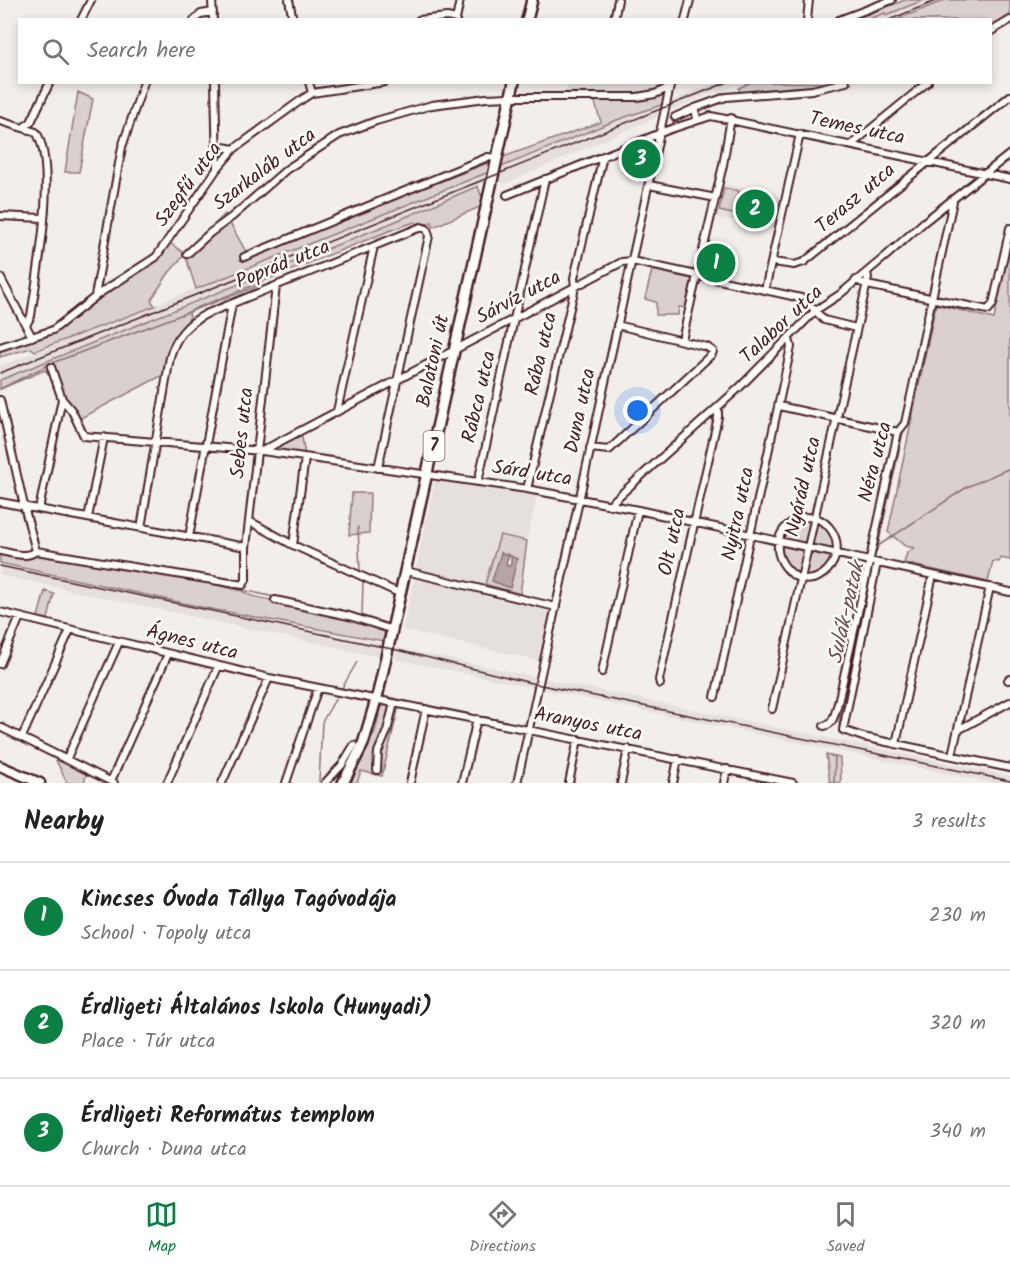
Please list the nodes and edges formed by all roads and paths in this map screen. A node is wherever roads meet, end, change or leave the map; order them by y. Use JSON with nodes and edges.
{"nodes":[{"id":1,"x":91,"y":0,"type":"edge"},
{"id":2,"x":213,"y":0,"type":"edge"},
{"id":3,"x":289,"y":0,"type":"edge"},
{"id":4,"x":460,"y":0,"type":"edge"},
{"id":5,"x":532,"y":0,"type":"edge"},
{"id":6,"x":618,"y":0,"type":"edge"},
{"id":7,"x":690,"y":0,"type":"edge"},
{"id":8,"x":809,"y":0,"type":"edge"},
{"id":9,"x":892,"y":0,"type":"edge"},
{"id":10,"x":213,"y":12,"type":"junction"},
{"id":11,"x":82,"y":18,"type":"edge"},
{"id":12,"x":196,"y":18,"type":"edge"},
{"id":13,"x":213,"y":18,"type":"edge"},
{"id":14,"x":293,"y":18,"type":"edge"},
{"id":15,"x":456,"y":18,"type":"edge"},
{"id":16,"x":528,"y":18,"type":"edge"},
{"id":17,"x":614,"y":18,"type":"edge"},
{"id":18,"x":686,"y":18,"type":"edge"},
{"id":19,"x":807,"y":18,"type":"edge"},
{"id":20,"x":844,"y":18,"type":"edge"},
{"id":21,"x":1010,"y":20,"type":"edge"},
{"id":22,"x":992,"y":31,"type":"edge"},
{"id":23,"x":49,"y":84,"type":"edge"},
{"id":24,"x":143,"y":84,"type":"edge"},
{"id":25,"x":215,"y":84,"type":"edge"},
{"id":26,"x":310,"y":84,"type":"edge"},
{"id":27,"x":372,"y":84,"type":"edge"},
{"id":28,"x":513,"y":84,"type":"edge"},
{"id":29,"x":838,"y":84,"type":"edge"},
{"id":30,"x":926,"y":84,"type":"edge"},
{"id":31,"x":670,"y":85,"type":"edge"},
{"id":32,"x":312,"y":93,"type":"junction"},
{"id":33,"x":510,"y":96,"type":"junction"},
{"id":34,"x":1010,"y":96,"type":"edge"},
{"id":35,"x":695,"y":108,"type":"junction"},
{"id":36,"x":35,"y":114,"type":"junction"},
{"id":37,"x":675,"y":117,"type":"dead end"},
{"id":38,"x":731,"y":118,"type":"junction"},
{"id":39,"x":697,"y":119,"type":"junction"},
{"id":40,"x":0,"y":121,"type":"edge"},
{"id":41,"x":24,"y":128,"type":"junction"},
{"id":42,"x":660,"y":134,"type":"junction"},
{"id":43,"x":800,"y":134,"type":"junction"},
{"id":44,"x":39,"y":138,"type":"junction"},
{"id":45,"x":851,"y":145,"type":"junction"},
{"id":46,"x":217,"y":146,"type":"junction"},
{"id":47,"x":234,"y":149,"type":"junction"},
{"id":48,"x":1010,"y":154,"type":"edge"},
{"id":49,"x":603,"y":156,"type":"junction"},
{"id":50,"x":497,"y":158,"type":"junction"},
{"id":51,"x":929,"y":161,"type":"junction"},
{"id":52,"x":217,"y":169,"type":"junction"},
{"id":53,"x":986,"y":174,"type":"junction"},
{"id":54,"x":545,"y":179,"type":"junction"},
{"id":55,"x":1010,"y":179,"type":"edge"},
{"id":56,"x":649,"y":185,"type":"junction"},
{"id":57,"x":507,"y":195,"type":"dead end"},
{"id":58,"x":716,"y":198,"type":"junction"},
{"id":59,"x":953,"y":201,"type":"junction"},
{"id":60,"x":0,"y":216,"type":"edge"},
{"id":61,"x":43,"y":218,"type":"junction"},
{"id":62,"x":1010,"y":228,"type":"edge"},
{"id":63,"x":374,"y":246,"type":"junction"},
{"id":64,"x":187,"y":254,"type":"dead end"},
{"id":65,"x":244,"y":257,"type":"dead end"},
{"id":66,"x":632,"y":261,"type":"junction"},
{"id":67,"x":773,"y":262,"type":"junction"},
{"id":68,"x":867,"y":272,"type":"junction"},
{"id":69,"x":698,"y":276,"type":"junction"},
{"id":70,"x":0,"y":277,"type":"edge"},
{"id":71,"x":99,"y":278,"type":"junction"},
{"id":72,"x":856,"y":280,"type":"junction"},
{"id":73,"x":112,"y":285,"type":"junction"},
{"id":74,"x":867,"y":285,"type":"junction"},
{"id":75,"x":276,"y":286,"type":"junction"},
{"id":76,"x":575,"y":287,"type":"junction"},
{"id":77,"x":765,"y":290,"type":"junction"},
{"id":78,"x":94,"y":297,"type":"junction"},
{"id":79,"x":931,"y":298,"type":"junction"},
{"id":80,"x":232,"y":304,"type":"junction"},
{"id":81,"x":816,"y":310,"type":"junction"},
{"id":82,"x":514,"y":319,"type":"junction"},
{"id":83,"x":26,"y":325,"type":"junction"},
{"id":84,"x":617,"y":325,"type":"junction"},
{"id":85,"x":856,"y":328,"type":"junction"},
{"id":86,"x":32,"y":337,"type":"junction"},
{"id":87,"x":789,"y":339,"type":"junction"},
{"id":88,"x":682,"y":340,"type":"junction"},
{"id":89,"x":0,"y":347,"type":"edge"},
{"id":90,"x":454,"y":350,"type":"junction"},
{"id":91,"x":51,"y":367,"type":"dead end"},
{"id":92,"x":396,"y":380,"type":"junction"},
{"id":93,"x":62,"y":399,"type":"junction"},
{"id":94,"x":0,"y":400,"type":"edge"},
{"id":95,"x":779,"y":406,"type":"junction"},
{"id":96,"x":718,"y":407,"type":"junction"},
{"id":97,"x":337,"y":411,"type":"junction"},
{"id":98,"x":836,"y":419,"type":"junction"},
{"id":99,"x":898,"y":432,"type":"junction"},
{"id":100,"x":104,"y":437,"type":"junction"},
{"id":101,"x":155,"y":442,"type":"junction"},
{"id":102,"x":206,"y":445,"type":"junction"},
{"id":103,"x":590,"y":448,"type":"junction"},
{"id":104,"x":260,"y":451,"type":"junction"},
{"id":105,"x":305,"y":458,"type":"junction"},
{"id":106,"x":378,"y":468,"type":"junction"},
{"id":107,"x":427,"y":475,"type":"junction"},
{"id":108,"x":478,"y":482,"type":"junction"},
{"id":109,"x":527,"y":489,"type":"junction"},
{"id":110,"x":578,"y":498,"type":"junction"},
{"id":111,"x":0,"y":502,"type":"edge"},
{"id":112,"x":609,"y":505,"type":"junction"},
{"id":113,"x":24,"y":506,"type":"junction"},
{"id":114,"x":39,"y":509,"type":"junction"},
{"id":115,"x":638,"y":510,"type":"junction"},
{"id":116,"x":815,"y":517,"type":"junction"},
{"id":117,"x":88,"y":518,"type":"junction"},
{"id":118,"x":249,"y":521,"type":"junction"},
{"id":119,"x":694,"y":523,"type":"junction"},
{"id":120,"x":141,"y":528,"type":"junction"},
{"id":121,"x":751,"y":535,"type":"junction"},
{"id":122,"x":189,"y":537,"type":"junction"},
{"id":123,"x":778,"y":541,"type":"junction"},
{"id":124,"x":293,"y":545,"type":"junction"},
{"id":125,"x":246,"y":547,"type":"junction"},
{"id":126,"x":807,"y":548,"type":"junction"},
{"id":127,"x":0,"y":551,"type":"edge"},
{"id":128,"x":35,"y":552,"type":"junction"},
{"id":129,"x":837,"y":554,"type":"junction"},
{"id":130,"x":869,"y":561,"type":"junction"},
{"id":131,"x":877,"y":563,"type":"junction"},
{"id":132,"x":406,"y":571,"type":"junction"},
{"id":133,"x":933,"y":575,"type":"junction"},
{"id":134,"x":801,"y":579,"type":"junction"},
{"id":135,"x":990,"y":588,"type":"junction"},
{"id":136,"x":1010,"y":592,"type":"edge"},
{"id":137,"x":401,"y":594,"type":"junction"},
{"id":138,"x":275,"y":600,"type":"dead end"},
{"id":139,"x":556,"y":607,"type":"junction"},
{"id":140,"x":0,"y":612,"type":"edge"},
{"id":141,"x":20,"y":617,"type":"junction"},
{"id":142,"x":69,"y":630,"type":"junction"},
{"id":143,"x":393,"y":630,"type":"junction"},
{"id":144,"x":119,"y":642,"type":"junction"},
{"id":145,"x":168,"y":654,"type":"junction"},
{"id":146,"x":0,"y":664,"type":"edge"},
{"id":147,"x":218,"y":667,"type":"junction"},
{"id":148,"x":602,"y":672,"type":"dead end"},
{"id":149,"x":269,"y":678,"type":"junction"},
{"id":150,"x":660,"y":684,"type":"dead end"},
{"id":151,"x":318,"y":688,"type":"junction"},
{"id":152,"x":715,"y":697,"type":"dead end"},
{"id":153,"x":377,"y":699,"type":"junction"},
{"id":154,"x":1010,"y":702,"type":"edge"},
{"id":155,"x":394,"y":703,"type":"junction"},
{"id":156,"x":426,"y":709,"type":"junction"},
{"id":157,"x":772,"y":709,"type":"dead end"},
{"id":158,"x":477,"y":719,"type":"junction"},
{"id":159,"x":824,"y":726,"type":"dead end"},
{"id":160,"x":0,"y":727,"type":"edge"},
{"id":161,"x":528,"y":729,"type":"junction"},
{"id":162,"x":958,"y":730,"type":"junction"},
{"id":163,"x":22,"y":737,"type":"junction"},
{"id":164,"x":578,"y":740,"type":"junction"},
{"id":165,"x":896,"y":744,"type":"junction"},
{"id":166,"x":354,"y":745,"type":"dead end"},
{"id":167,"x":628,"y":749,"type":"junction"},
{"id":168,"x":952,"y":755,"type":"junction"},
{"id":169,"x":68,"y":758,"type":"junction"},
{"id":170,"x":678,"y":759,"type":"junction"},
{"id":171,"x":0,"y":766,"type":"edge"},
{"id":172,"x":1010,"y":768,"type":"edge"},
{"id":173,"x":727,"y":769,"type":"junction"},
{"id":174,"x":377,"y":770,"type":"dead end"},
{"id":175,"x":775,"y":781,"type":"edge"},
{"id":176,"x":113,"y":782,"type":"edge"},
{"id":177,"x":39,"y":783,"type":"edge"},
{"id":178,"x":167,"y":783,"type":"edge"},
{"id":179,"x":222,"y":783,"type":"edge"},
{"id":180,"x":286,"y":783,"type":"edge"},
{"id":181,"x":325,"y":783,"type":"edge"},
{"id":182,"x":343,"y":783,"type":"edge"},
{"id":183,"x":410,"y":783,"type":"edge"},
{"id":184,"x":462,"y":783,"type":"edge"},
{"id":185,"x":517,"y":783,"type":"edge"},
{"id":186,"x":569,"y":783,"type":"edge"},
{"id":187,"x":621,"y":783,"type":"edge"},
{"id":188,"x":672,"y":783,"type":"edge"},
{"id":189,"x":724,"y":783,"type":"edge"},
{"id":190,"x":794,"y":783,"type":"edge"}],
"edges":[{"from":1,"to":11,"type":"street"},
{"from":2,"to":10,"type":"street"},
{"from":3,"to":14,"type":"street"},
{"from":4,"to":15,"type":"street"},
{"from":5,"to":16,"type":"main road"},
{"from":6,"to":17,"type":"street"},
{"from":7,"to":18,"type":"street"},
{"from":8,"to":19,"type":"street"},
{"from":9,"to":20,"type":"street"},
{"from":10,"to":12,"type":"street"},
{"from":10,"to":13,"type":"street"},
{"from":21,"to":22,"type":"street"},
{"from":23,"to":36,"type":"street"},
{"from":24,"to":71,"type":"street"},
{"from":25,"to":46,"type":"street"},
{"from":26,"to":32,"type":"street"},
{"from":27,"to":32,"type":"street","name":"Szegfű utca"},
{"from":28,"to":33,"type":"main road","name":"Balatoni út","number":"7"},
{"from":29,"to":35,"type":"street","name":"Temes utca"},
{"from":30,"to":45,"type":"street"},
{"from":31,"to":33,"type":"street","name":"Szarkaláb utca"},
{"from":31,"to":42,"type":"street","name":"Duna utca"},
{"from":32,"to":47,"type":"street","name":"Szegfű utca"},
{"from":33,"to":50,"type":"main road","name":"Balatoni út","number":"7"},
{"from":33,"to":64,"type":"street","name":"Szarkaláb utca"},
{"from":34,"to":51,"type":"street","name":"Terasz utca"},
{"from":35,"to":37,"type":"street","name":"Temes utca"},
{"from":35,"to":39,"type":"street"},
{"from":36,"to":41,"type":"street"},
{"from":36,"to":44,"type":"street"},
{"from":38,"to":39,"type":"street","name":"Temes utca"},
{"from":38,"to":43,"type":"street","name":"Temes utca"},
{"from":38,"to":58,"type":"street"},
{"from":39,"to":42,"type":"street","name":"Temes utca"},
{"from":40,"to":41,"type":"street"},
{"from":41,"to":44,"type":"street"},
{"from":42,"to":49,"type":"street"},
{"from":42,"to":56,"type":"street","name":"Duna utca"},
{"from":43,"to":45,"type":"street","name":"Temes utca"},
{"from":43,"to":67,"type":"street"},
{"from":44,"to":61,"type":"street"},
{"from":45,"to":51,"type":"street","name":"Temes utca"},
{"from":46,"to":47,"type":"street"},
{"from":46,"to":52,"type":"street"},
{"from":47,"to":52,"type":"street","name":"Szegfű utca"},
{"from":48,"to":53,"type":"street","name":"Talabor utca"},
{"from":49,"to":54,"type":"street"},
{"from":49,"to":76,"type":"street","name":"Rába utca"},
{"from":50,"to":65,"type":"street"},
{"from":50,"to":90,"type":"main road","name":"Balatoni út","number":"7"},
{"from":51,"to":53,"type":"street","name":"Temes utca"},
{"from":51,"to":67,"type":"street","name":"Terasz utca"},
{"from":52,"to":73,"type":"street","name":"Szegfű utca"},
{"from":53,"to":55,"type":"street","name":"Temes utca"},
{"from":53,"to":59,"type":"street","name":"Talabor utca"},
{"from":54,"to":57,"type":"street"},
{"from":54,"to":82,"type":"street","name":"Rábca utca"},
{"from":56,"to":58,"type":"street"},
{"from":56,"to":66,"type":"street","name":"Duna utca"},
{"from":58,"to":69,"type":"street"},
{"from":59,"to":68,"type":"street","name":"Talabor utca"},
{"from":59,"to":79,"type":"street","name":"Néra utca"},
{"from":60,"to":61,"type":"street"},
{"from":61,"to":83,"type":"street"},
{"from":62,"to":79,"type":"street"},
{"from":63,"to":75,"type":"street","name":"Poprád utca"},
{"from":63,"to":92,"type":"street","name":"Poprád utca"},
{"from":63,"to":97,"type":"street"},
{"from":66,"to":69,"type":"street"},
{"from":66,"to":76,"type":"street","name":"Sárvíz utca"},
{"from":66,"to":84,"type":"street","name":"Duna utca"},
{"from":67,"to":77,"type":"street"},
{"from":68,"to":72,"type":"street","name":"Talabor utca"},
{"from":68,"to":74,"type":"street","name":"Nyárád utca"},
{"from":69,"to":77,"type":"street"},
{"from":69,"to":88,"type":"street"},
{"from":70,"to":83,"type":"street"},
{"from":71,"to":73,"type":"street"},
{"from":71,"to":78,"type":"street"},
{"from":72,"to":74,"type":"street"},
{"from":72,"to":81,"type":"street","name":"Talabor utca"},
{"from":73,"to":78,"type":"street","name":"Szegfű utca"},
{"from":74,"to":79,"type":"street"},
{"from":74,"to":85,"type":"street","name":"Nyárád utca"},
{"from":75,"to":80,"type":"street","name":"Poprád utca"},
{"from":75,"to":104,"type":"street","name":"Sebes utca"},
{"from":76,"to":82,"type":"street","name":"Sárvíz utca"},
{"from":76,"to":109,"type":"street","name":"Rába utca"},
{"from":77,"to":81,"type":"street"},
{"from":78,"to":86,"type":"street","name":"Szegfű utca"},
{"from":79,"to":99,"type":"street","name":"Néra utca"},
{"from":80,"to":101,"type":"street","name":"Poprád utca"},
{"from":80,"to":102,"type":"street"},
{"from":81,"to":85,"type":"street"},
{"from":81,"to":87,"type":"street","name":"Talabor utca"},
{"from":82,"to":90,"type":"street","name":"Sárvíz utca"},
{"from":82,"to":108,"type":"street","name":"Rábca utca"},
{"from":83,"to":86,"type":"street"},
{"from":84,"to":88,"type":"street"},
{"from":84,"to":103,"type":"street","name":"Duna utca"},
{"from":85,"to":98,"type":"street","name":"Nyárád utca"},
{"from":86,"to":89,"type":"street","name":"Szegfű utca"},
{"from":87,"to":95,"type":"street","name":"Nyitra utca"},
{"from":87,"to":96,"type":"street","name":"Talabor utca"},
{"from":88,"to":103,"type":"street"},
{"from":90,"to":92,"type":"street","name":"Sárvíz utca"},
{"from":90,"to":107,"type":"main road","name":"Balatoni út","number":"7"},
{"from":91,"to":93,"type":"street"},
{"from":92,"to":97,"type":"street","name":"Sárvíz utca"},
{"from":92,"to":106,"type":"street"},
{"from":93,"to":100,"type":"street","name":"Sárd utca"},
{"from":93,"to":114,"type":"street"},
{"from":94,"to":113,"type":"street"},
{"from":95,"to":98,"type":"street"},
{"from":95,"to":121,"type":"street","name":"Nyitra utca"},
{"from":96,"to":112,"type":"street","name":"Talabor utca"},
{"from":96,"to":119,"type":"street","name":"Olt utca"},
{"from":97,"to":104,"type":"street","name":"Sárvíz utca"},
{"from":98,"to":99,"type":"street"},
{"from":98,"to":116,"type":"street","name":"Nyárád utca"},
{"from":99,"to":130,"type":"street","name":"Néra utca"},
{"from":100,"to":101,"type":"street","name":"Sárd utca"},
{"from":100,"to":117,"type":"street"},
{"from":101,"to":102,"type":"street","name":"Sárd utca"},
{"from":101,"to":120,"type":"street","name":"Poprád utca"},
{"from":102,"to":104,"type":"street","name":"Sárd utca"},
{"from":102,"to":122,"type":"street"},
{"from":103,"to":110,"type":"street","name":"Duna utca"},
{"from":104,"to":105,"type":"street","name":"Sárd utca"},
{"from":104,"to":118,"type":"street","name":"Sebes utca"},
{"from":105,"to":106,"type":"street","name":"Sárd utca"},
{"from":105,"to":124,"type":"street"},
{"from":106,"to":107,"type":"street","name":"Sárd utca"},
{"from":107,"to":108,"type":"street","name":"Sárd utca"},
{"from":107,"to":132,"type":"main road","name":"Balatoni út","number":"7"},
{"from":108,"to":109,"type":"street","name":"Sárd utca"},
{"from":109,"to":110,"type":"street","name":"Sárd utca"},
{"from":110,"to":112,"type":"street","name":"Sárd utca"},
{"from":110,"to":139,"type":"street","name":"Duna utca"},
{"from":111,"to":113,"type":"street"},
{"from":112,"to":115,"type":"street","name":"Sárd utca"},
{"from":113,"to":114,"type":"street"},
{"from":113,"to":128,"type":"street"},
{"from":114,"to":117,"type":"street"},
{"from":115,"to":119,"type":"street","name":"Sárd utca"},
{"from":115,"to":148,"type":"street"},
{"from":116,"to":123,"type":"street"},
{"from":116,"to":126,"type":"street","name":"Nyárád utca"},
{"from":116,"to":129,"type":"street"},
{"from":117,"to":120,"type":"street"},
{"from":118,"to":124,"type":"street"},
{"from":118,"to":125,"type":"street","name":"Sebes utca"},
{"from":119,"to":121,"type":"street","name":"Sárd utca"},
{"from":119,"to":150,"type":"street","name":"Olt utca"},
{"from":120,"to":122,"type":"street"},
{"from":121,"to":123,"type":"street","name":"Sárd utca"},
{"from":121,"to":152,"type":"street","name":"Nyitra utca"},
{"from":122,"to":125,"type":"street"},
{"from":123,"to":126,"type":"street","name":"Sárd utca"},
{"from":123,"to":134,"type":"street"},
{"from":124,"to":137,"type":"street"},
{"from":125,"to":128,"type":"street","name":"Sebes utca"},
{"from":126,"to":129,"type":"street","name":"Sárd utca"},
{"from":126,"to":134,"type":"street","name":"Nyárád utca"},
{"from":127,"to":128,"type":"street"},
{"from":129,"to":130,"type":"street","name":"Sárd utca"},
{"from":129,"to":134,"type":"street"},
{"from":130,"to":131,"type":"street","name":"Sárd utca"},
{"from":130,"to":159,"type":"street","name":"Néra utca"},
{"from":131,"to":133,"type":"street","name":"Sárd utca"},
{"from":131,"to":165,"type":"street"},
{"from":132,"to":137,"type":"main road","name":"Balatoni út","number":"7"},
{"from":132,"to":139,"type":"street"},
{"from":133,"to":135,"type":"street","name":"Sárd utca"},
{"from":133,"to":165,"type":"street"},
{"from":134,"to":157,"type":"street","name":"Nyárád utca"},
{"from":135,"to":136,"type":"street","name":"Sárd utca"},
{"from":135,"to":162,"type":"street"},
{"from":137,"to":143,"type":"main road","name":"Balatoni út","number":"7"},
{"from":138,"to":143,"type":"street"},
{"from":139,"to":161,"type":"street","name":"Duna utca"},
{"from":140,"to":141,"type":"street","name":"Ágnes utca"},
{"from":141,"to":142,"type":"street","name":"Ágnes utca"},
{"from":141,"to":146,"type":"street"},
{"from":142,"to":144,"type":"street","name":"Ágnes utca"},
{"from":142,"to":163,"type":"street"},
{"from":143,"to":153,"type":"main road","name":"Balatoni út","number":"7"},
{"from":144,"to":145,"type":"street","name":"Ágnes utca"},
{"from":144,"to":169,"type":"street"},
{"from":145,"to":147,"type":"street","name":"Ágnes utca"},
{"from":145,"to":176,"type":"street"},
{"from":147,"to":149,"type":"street","name":"Ágnes utca"},
{"from":147,"to":178,"type":"street"},
{"from":149,"to":151,"type":"street","name":"Ágnes utca"},
{"from":149,"to":179,"type":"street"},
{"from":151,"to":153,"type":"street","name":"Ágnes utca"},
{"from":151,"to":180,"type":"street"},
{"from":153,"to":155,"type":"street","name":"Aranyos utca"},
{"from":153,"to":182,"type":"main road","name":"Balatoni út","number":"7"},
{"from":154,"to":162,"type":"street"},
{"from":155,"to":156,"type":"street","name":"Aranyos utca"},
{"from":155,"to":174,"type":"street"},
{"from":156,"to":158,"type":"street","name":"Aranyos utca"},
{"from":156,"to":183,"type":"street"},
{"from":158,"to":161,"type":"street","name":"Aranyos utca"},
{"from":158,"to":184,"type":"street"},
{"from":160,"to":163,"type":"street"},
{"from":161,"to":164,"type":"street","name":"Aranyos utca"},
{"from":161,"to":185,"type":"street","name":"Duna utca"},
{"from":162,"to":168,"type":"street"},
{"from":163,"to":169,"type":"street"},
{"from":164,"to":167,"type":"street","name":"Aranyos utca"},
{"from":164,"to":186,"type":"street"},
{"from":165,"to":168,"type":"street"},
{"from":166,"to":181,"type":"street"},
{"from":167,"to":170,"type":"street","name":"Aranyos utca"},
{"from":167,"to":187,"type":"street"},
{"from":168,"to":172,"type":"street"},
{"from":169,"to":176,"type":"street"},
{"from":170,"to":173,"type":"street","name":"Aranyos utca"},
{"from":170,"to":188,"type":"street"},
{"from":171,"to":177,"type":"main road"},
{"from":173,"to":175,"type":"street","name":"Aranyos utca"},
{"from":173,"to":189,"type":"street"},
{"from":175,"to":190,"type":"street","name":"Aranyos utca"}]}
